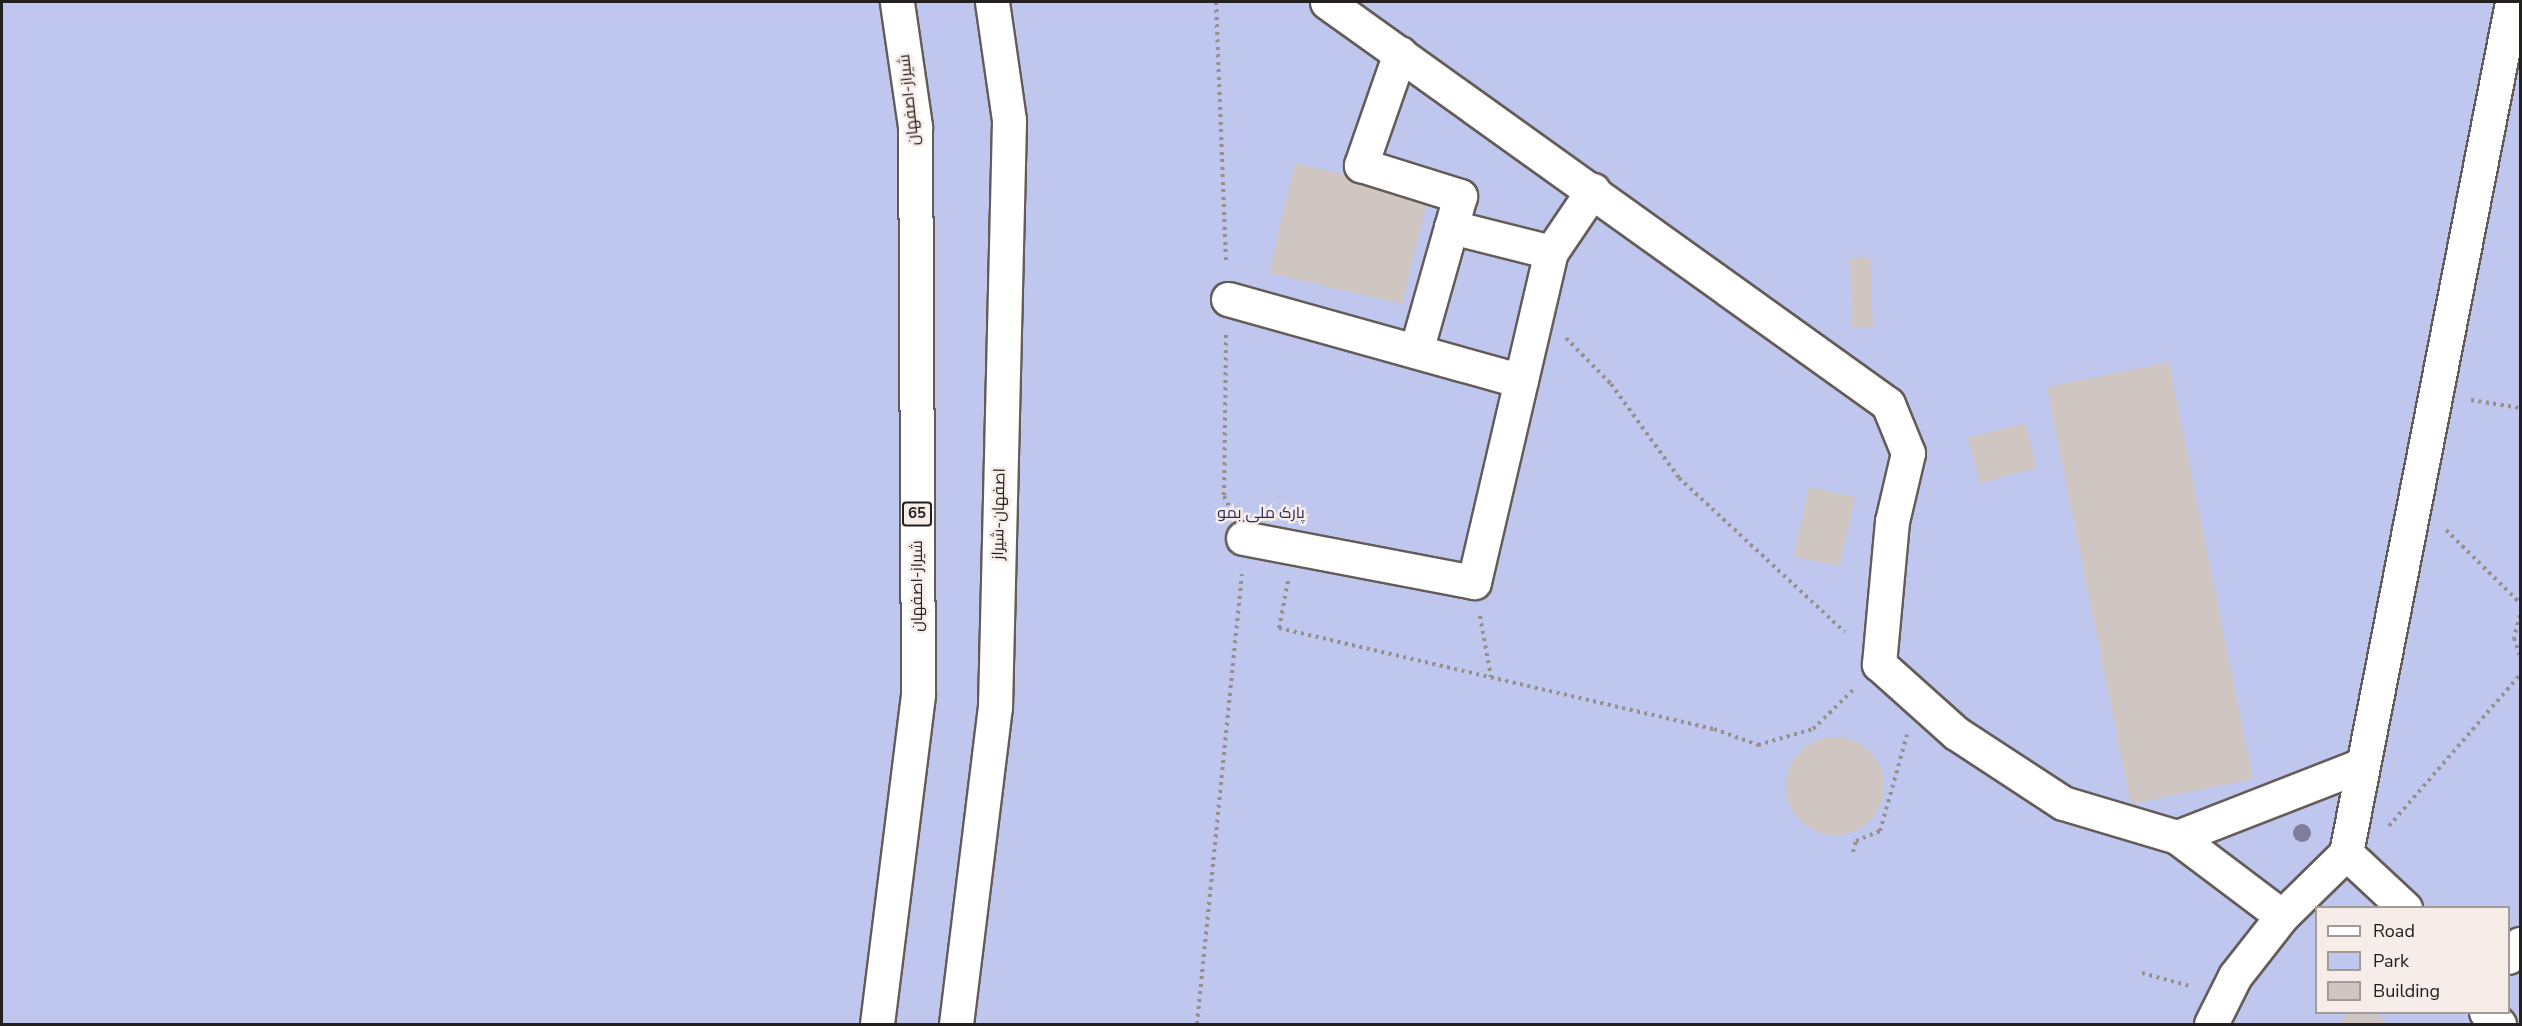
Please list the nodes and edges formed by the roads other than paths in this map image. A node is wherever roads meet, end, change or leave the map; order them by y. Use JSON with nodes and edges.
{"nodes":[{"id":1,"x":897,"y":2,"type":"edge"},
{"id":2,"x":992,"y":2,"type":"edge"},
{"id":3,"x":1327,"y":2,"type":"edge"},
{"id":4,"x":2512,"y":2,"type":"edge"},
{"id":5,"x":1400,"y":53,"type":"junction"},
{"id":6,"x":1593,"y":190,"type":"junction"},
{"id":7,"x":1451,"y":227,"type":"junction"},
{"id":8,"x":1551,"y":252,"type":"junction"},
{"id":9,"x":1228,"y":299,"type":"dead end"},
{"id":10,"x":1416,"y":351,"type":"junction"},
{"id":11,"x":1521,"y":381,"type":"junction"},
{"id":12,"x":1243,"y":538,"type":"dead end"},
{"id":13,"x":2359,"y":766,"type":"junction"},
{"id":14,"x":2177,"y":837,"type":"junction"},
{"id":15,"x":2352,"y":859,"type":"junction"},
{"id":16,"x":2403,"y":906,"type":"edge"},
{"id":17,"x":2282,"y":916,"type":"junction"},
{"id":18,"x":2218,"y":1010,"type":"edge"},
{"id":19,"x":877,"y":1024,"type":"edge"},
{"id":20,"x":956,"y":1024,"type":"edge"}],
"edges":[{"from":1,"to":19,"type":"main road","name":"شیراز-اصفهان","number":"65"},
{"from":2,"to":20,"type":"main road","name":"اصفهان-شیراز"},
{"from":3,"to":5,"type":"main road"},
{"from":4,"to":13,"type":"main road"},
{"from":5,"to":6,"type":"main road"},
{"from":5,"to":7,"type":"main road"},
{"from":6,"to":8,"type":"main road"},
{"from":6,"to":14,"type":"main road"},
{"from":7,"to":8,"type":"main road"},
{"from":7,"to":10,"type":"main road"},
{"from":8,"to":11,"type":"main road"},
{"from":9,"to":10,"type":"main road"},
{"from":10,"to":11,"type":"main road"},
{"from":11,"to":12,"type":"main road"},
{"from":13,"to":14,"type":"main road"},
{"from":13,"to":15,"type":"main road"},
{"from":14,"to":17,"type":"main road"},
{"from":15,"to":16,"type":"main road"},
{"from":15,"to":17,"type":"main road"},
{"from":17,"to":18,"type":"main road"}]}
